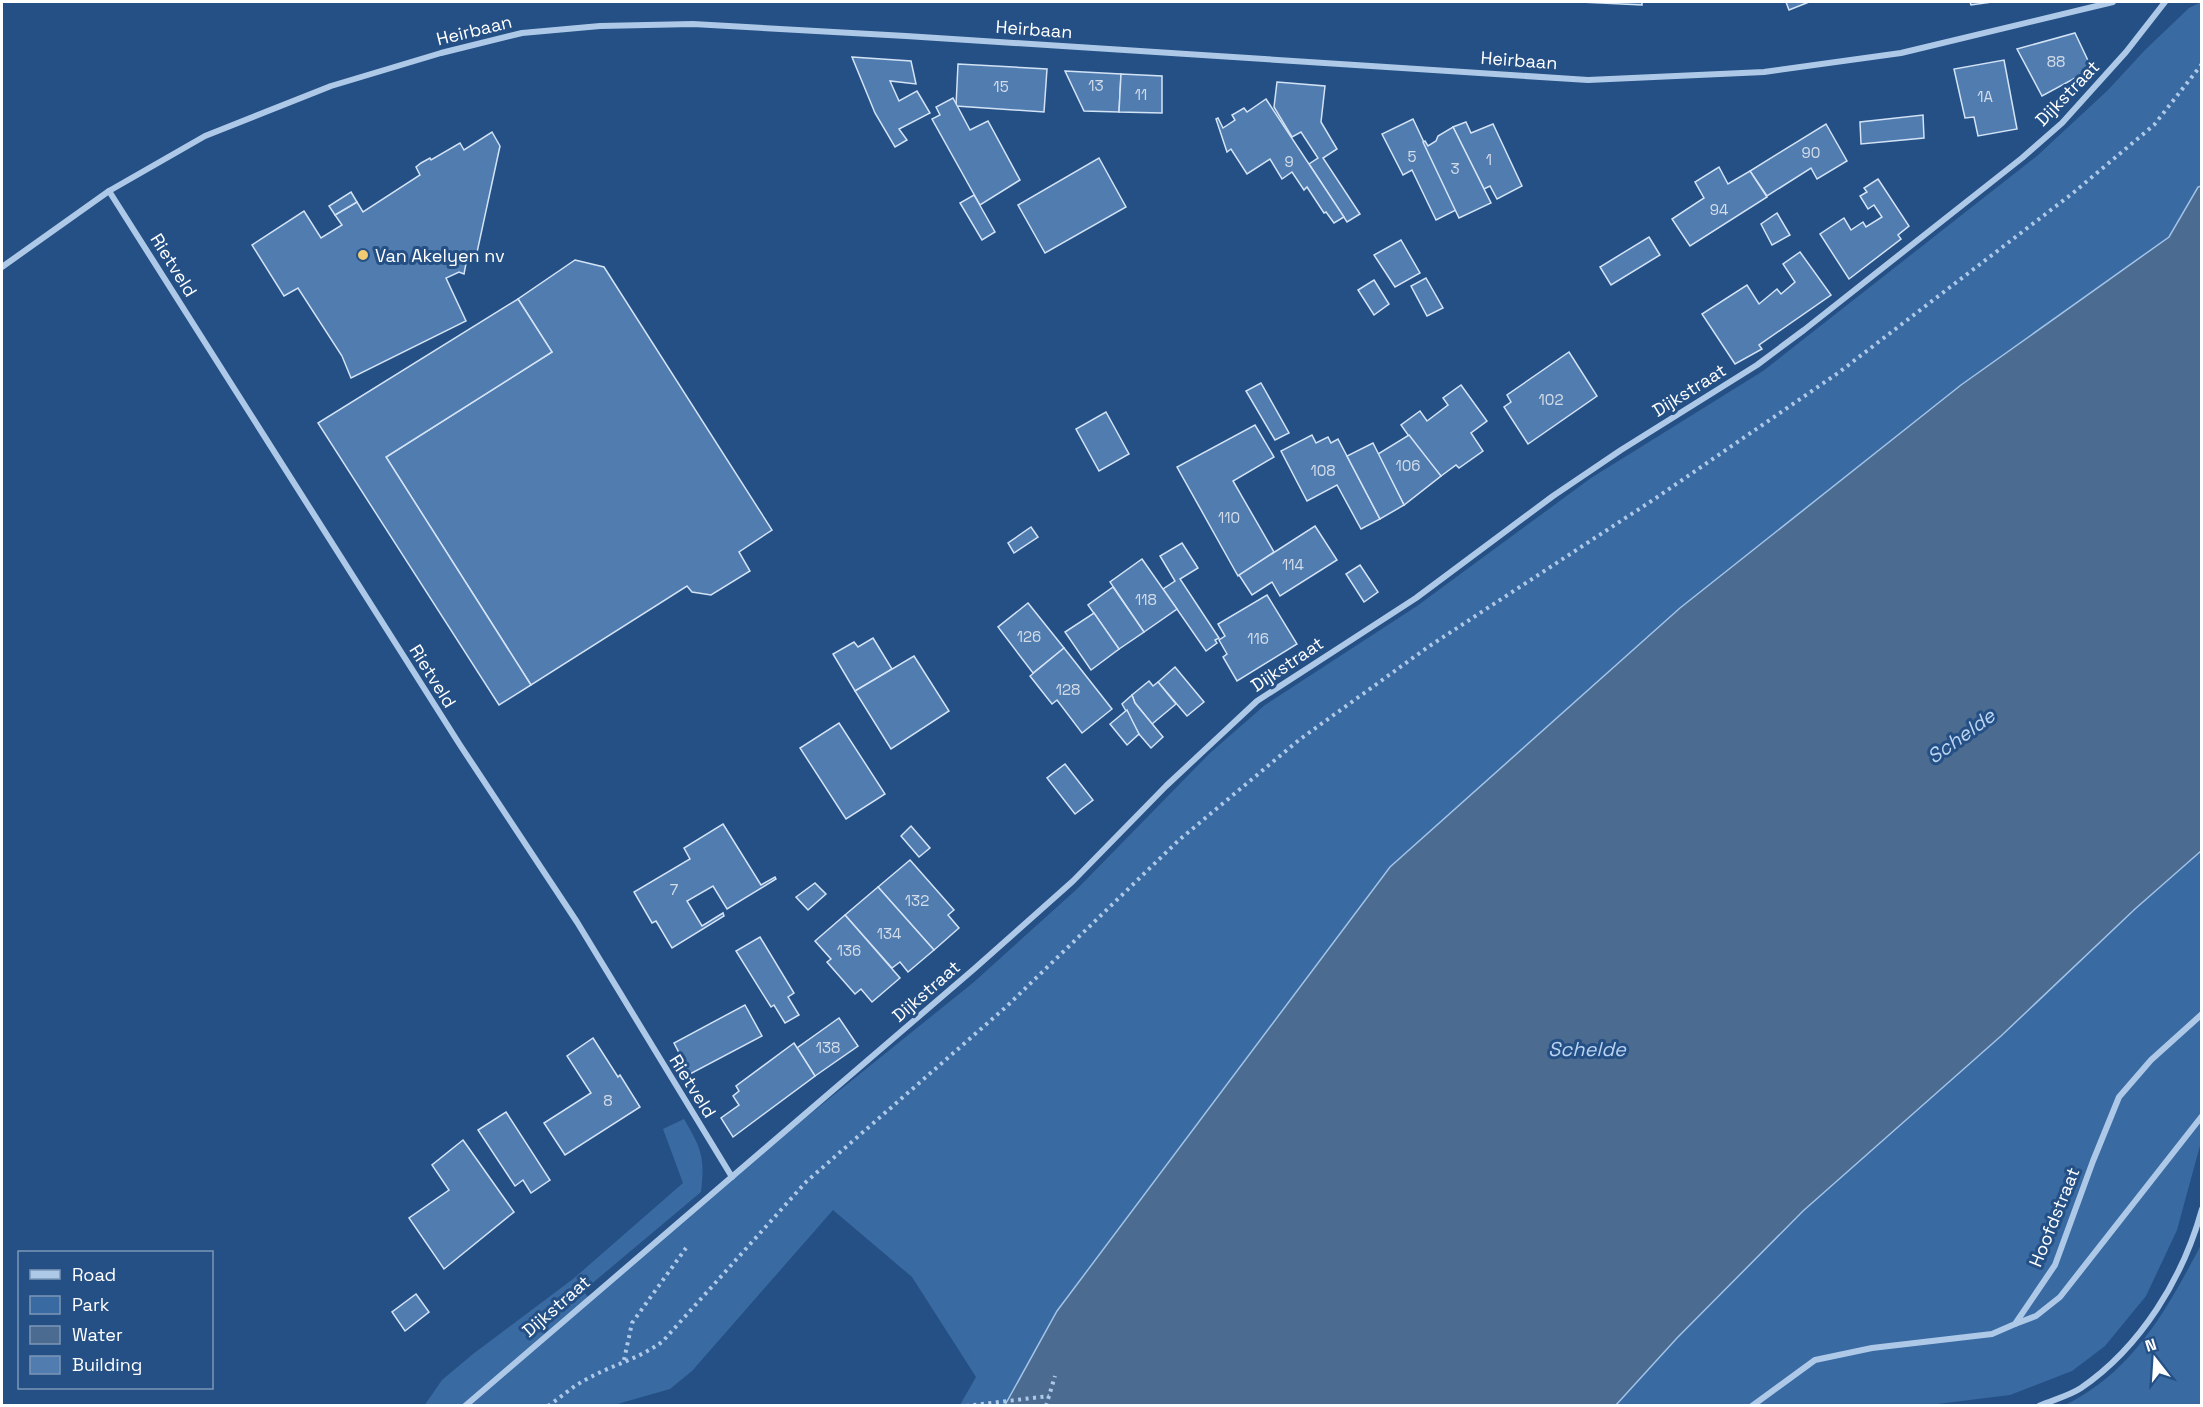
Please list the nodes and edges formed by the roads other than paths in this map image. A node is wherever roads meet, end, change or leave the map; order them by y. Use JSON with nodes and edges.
{"nodes":[{"id":1,"x":2113,"y":2,"type":"edge"},
{"id":2,"x":2165,"y":2,"type":"edge"},
{"id":3,"x":110,"y":191,"type":"junction"},
{"id":4,"x":2,"y":267,"type":"edge"},
{"id":5,"x":2202,"y":1014,"type":"edge"},
{"id":6,"x":2202,"y":1116,"type":"edge"},
{"id":7,"x":732,"y":1177,"type":"junction"},
{"id":8,"x":2202,"y":1209,"type":"edge"},
{"id":9,"x":2014,"y":1324,"type":"junction"},
{"id":10,"x":465,"y":1406,"type":"edge"},
{"id":11,"x":1752,"y":1406,"type":"edge"},
{"id":12,"x":2039,"y":1406,"type":"edge"}],
"edges":[{"from":1,"to":3,"type":"street","name":"Heirbaan"},
{"from":2,"to":7,"type":"street","name":"Dijkstraat"},
{"from":3,"to":4,"type":"street","name":"Heirbaan"},
{"from":3,"to":7,"type":"street","name":"Rietveld"},
{"from":5,"to":9,"type":"street","name":"Hoofdstraat"},
{"from":6,"to":9,"type":"street"},
{"from":7,"to":10,"type":"street","name":"Dijkstraat"},
{"from":8,"to":12,"type":"street"},
{"from":9,"to":11,"type":"street"}]}
